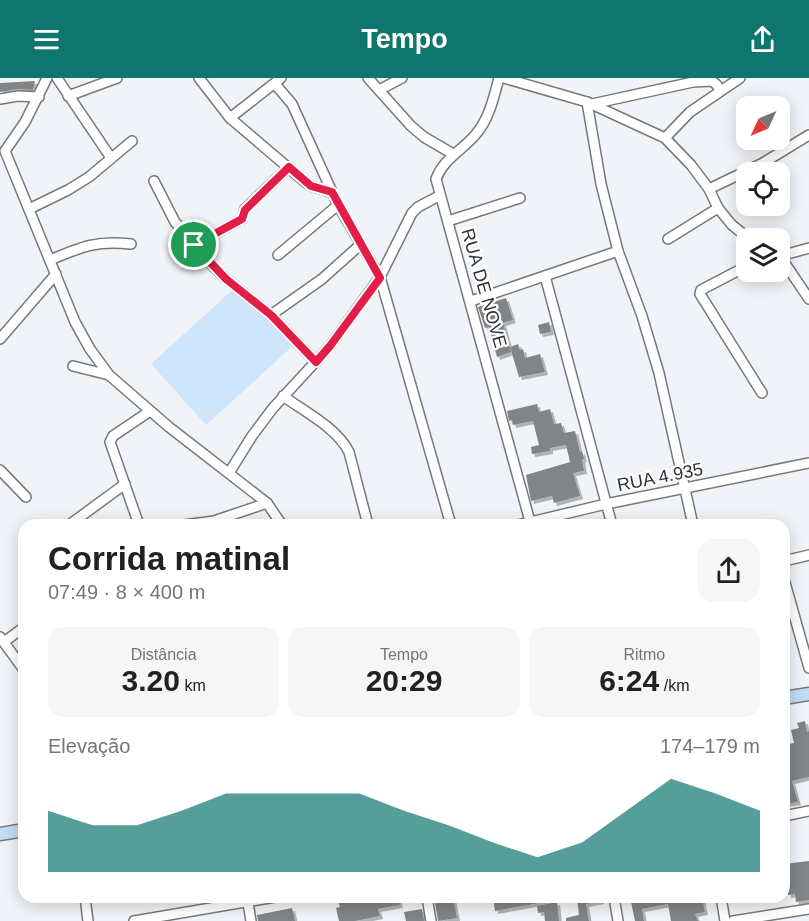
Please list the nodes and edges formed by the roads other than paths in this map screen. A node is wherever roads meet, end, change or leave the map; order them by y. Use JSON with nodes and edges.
{"nodes":[{"id":1,"x":47,"y":78,"type":"edge"},
{"id":2,"x":57,"y":78,"type":"edge"},
{"id":3,"x":117,"y":78,"type":"edge"},
{"id":4,"x":199,"y":78,"type":"edge"},
{"id":5,"x":368,"y":78,"type":"edge"},
{"id":6,"x":402,"y":78,"type":"edge"},
{"id":7,"x":499,"y":78,"type":"edge"},
{"id":8,"x":504,"y":78,"type":"edge"},
{"id":9,"x":740,"y":78,"type":"edge"},
{"id":10,"x":278,"y":81,"type":"edge"},
{"id":11,"x":379,"y":90,"type":"junction"},
{"id":12,"x":720,"y":91,"type":"junction"},
{"id":13,"x":68,"y":96,"type":"junction"},
{"id":14,"x":39,"y":97,"type":"junction"},
{"id":15,"x":0,"y":99,"type":"edge"},
{"id":16,"x":589,"y":103,"type":"junction"},
{"id":17,"x":231,"y":118,"type":"junction"},
{"id":18,"x":809,"y":135,"type":"edge"},
{"id":19,"x":665,"y":138,"type":"junction"},
{"id":20,"x":132,"y":141,"type":"dead end"},
{"id":21,"x":3,"y":154,"type":"edge"},
{"id":22,"x":453,"y":154,"type":"junction"},
{"id":23,"x":111,"y":158,"type":"junction"},
{"id":24,"x":289,"y":167,"type":"junction"},
{"id":25,"x":154,"y":181,"type":"dead end"},
{"id":26,"x":709,"y":189,"type":"junction"},
{"id":27,"x":332,"y":192,"type":"junction"},
{"id":28,"x":439,"y":196,"type":"junction"},
{"id":29,"x":520,"y":198,"type":"dead end"},
{"id":30,"x":338,"y":205,"type":"junction"},
{"id":31,"x":718,"y":208,"type":"junction"},
{"id":32,"x":29,"y":209,"type":"junction"},
{"id":33,"x":448,"y":221,"type":"junction"},
{"id":34,"x":736,"y":228,"type":"edge"},
{"id":35,"x":668,"y":239,"type":"dead end"},
{"id":36,"x":131,"y":244,"type":"dead end"},
{"id":37,"x":194,"y":245,"type":"junction"},
{"id":38,"x":360,"y":245,"type":"junction"},
{"id":39,"x":809,"y":248,"type":"edge"},
{"id":40,"x":618,"y":251,"type":"junction"},
{"id":41,"x":790,"y":253,"type":"edge"},
{"id":42,"x":278,"y":255,"type":"dead end"},
{"id":43,"x":51,"y":260,"type":"junction"},
{"id":44,"x":790,"y":270,"type":"edge"},
{"id":45,"x":736,"y":272,"type":"edge"},
{"id":46,"x":56,"y":274,"type":"junction"},
{"id":47,"x":545,"y":276,"type":"junction"},
{"id":48,"x":380,"y":278,"type":"junction"},
{"id":49,"x":809,"y":298,"type":"edge"},
{"id":50,"x":471,"y":301,"type":"junction"},
{"id":51,"x":271,"y":315,"type":"junction"},
{"id":52,"x":0,"y":339,"type":"edge"},
{"id":53,"x":316,"y":362,"type":"junction"},
{"id":54,"x":73,"y":366,"type":"dead end"},
{"id":55,"x":109,"y":375,"type":"junction"},
{"id":56,"x":762,"y":393,"type":"dead end"},
{"id":57,"x":283,"y":396,"type":"junction"},
{"id":58,"x":150,"y":411,"type":"junction"},
{"id":59,"x":809,"y":463,"type":"edge"},
{"id":60,"x":0,"y":470,"type":"edge"},
{"id":61,"x":229,"y":473,"type":"junction"},
{"id":62,"x":125,"y":484,"type":"junction"},
{"id":63,"x":684,"y":489,"type":"junction"},
{"id":64,"x":26,"y":497,"type":"dead end"},
{"id":65,"x":267,"y":503,"type":"junction"},
{"id":66,"x":606,"y":504,"type":"junction"},
{"id":67,"x":77,"y":519,"type":"edge"},
{"id":68,"x":137,"y":519,"type":"edge"},
{"id":69,"x":220,"y":519,"type":"edge"},
{"id":70,"x":278,"y":519,"type":"edge"},
{"id":71,"x":366,"y":519,"type":"edge"},
{"id":72,"x":449,"y":519,"type":"edge"},
{"id":73,"x":529,"y":519,"type":"edge"},
{"id":74,"x":549,"y":519,"type":"edge"},
{"id":75,"x":610,"y":519,"type":"edge"},
{"id":76,"x":692,"y":519,"type":"edge"},
{"id":77,"x":809,"y":555,"type":"edge"},
{"id":78,"x":790,"y":560,"type":"edge"},
{"id":79,"x":790,"y":600,"type":"edge"},
{"id":80,"x":18,"y":630,"type":"edge"},
{"id":81,"x":2,"y":639,"type":"edge"},
{"id":82,"x":18,"y":663,"type":"edge"},
{"id":83,"x":809,"y":668,"type":"edge"},
{"id":84,"x":809,"y":694,"type":"edge"},
{"id":85,"x":790,"y":697,"type":"edge"},
{"id":86,"x":809,"y":811,"type":"edge"},
{"id":87,"x":790,"y":815,"type":"edge"},
{"id":88,"x":18,"y":831,"type":"edge"},
{"id":89,"x":0,"y":834,"type":"edge"},
{"id":90,"x":86,"y":903,"type":"edge"},
{"id":91,"x":227,"y":903,"type":"edge"},
{"id":92,"x":249,"y":903,"type":"edge"},
{"id":93,"x":428,"y":903,"type":"edge"},
{"id":94,"x":615,"y":903,"type":"edge"},
{"id":95,"x":722,"y":903,"type":"edge"},
{"id":96,"x":809,"y":909,"type":"edge"},
{"id":97,"x":88,"y":921,"type":"edge"},
{"id":98,"x":134,"y":921,"type":"edge"},
{"id":99,"x":251,"y":921,"type":"edge"},
{"id":100,"x":431,"y":921,"type":"edge"},
{"id":101,"x":618,"y":921,"type":"edge"},
{"id":102,"x":725,"y":921,"type":"edge"},
{"id":103,"x":733,"y":921,"type":"edge"}],
"edges":[{"from":1,"to":14,"type":"street"},
{"from":2,"to":13,"type":"street"},
{"from":3,"to":13,"type":"street"},
{"from":4,"to":17,"type":"street"},
{"from":5,"to":11,"type":"street"},
{"from":6,"to":11,"type":"street"},
{"from":7,"to":22,"type":"street","name":"RUA DE NOVE"},
{"from":8,"to":16,"type":"street"},
{"from":9,"to":12,"type":"street"},
{"from":10,"to":17,"type":"street"},
{"from":10,"to":27,"type":"street"},
{"from":11,"to":22,"type":"street"},
{"from":12,"to":16,"type":"street"},
{"from":12,"to":19,"type":"street"},
{"from":13,"to":23,"type":"street"},
{"from":14,"to":15,"type":"street"},
{"from":14,"to":21,"type":"street"},
{"from":16,"to":19,"type":"street"},
{"from":16,"to":40,"type":"street"},
{"from":17,"to":24,"type":"street"},
{"from":18,"to":26,"type":"street"},
{"from":19,"to":26,"type":"street"},
{"from":20,"to":23,"type":"street"},
{"from":21,"to":32,"type":"street"},
{"from":22,"to":28,"type":"street","name":"RUA DE NOVE"},
{"from":23,"to":32,"type":"street"},
{"from":24,"to":27,"type":"street"},
{"from":24,"to":37,"type":"street"},
{"from":25,"to":37,"type":"street"},
{"from":26,"to":31,"type":"street"},
{"from":27,"to":30,"type":"street"},
{"from":28,"to":33,"type":"street","name":"RUA DE NOVE"},
{"from":28,"to":48,"type":"street"},
{"from":29,"to":33,"type":"street"},
{"from":30,"to":38,"type":"street"},
{"from":30,"to":42,"type":"street"},
{"from":31,"to":34,"type":"street"},
{"from":31,"to":35,"type":"street"},
{"from":32,"to":43,"type":"street"},
{"from":33,"to":50,"type":"street","name":"RUA DE NOVE"},
{"from":36,"to":43,"type":"street"},
{"from":37,"to":51,"type":"street"},
{"from":38,"to":48,"type":"street"},
{"from":38,"to":51,"type":"street"},
{"from":39,"to":41,"type":"street"},
{"from":40,"to":47,"type":"street"},
{"from":40,"to":63,"type":"street"},
{"from":43,"to":46,"type":"street"},
{"from":44,"to":49,"type":"street"},
{"from":45,"to":56,"type":"street"},
{"from":46,"to":52,"type":"street"},
{"from":46,"to":55,"type":"street"},
{"from":47,"to":50,"type":"street"},
{"from":47,"to":66,"type":"street"},
{"from":48,"to":53,"type":"street"},
{"from":48,"to":72,"type":"street"},
{"from":50,"to":73,"type":"street","name":"RUA DE NOVE"},
{"from":51,"to":53,"type":"street"},
{"from":53,"to":57,"type":"street"},
{"from":54,"to":55,"type":"street"},
{"from":55,"to":58,"type":"street"},
{"from":57,"to":61,"type":"street"},
{"from":57,"to":71,"type":"street"},
{"from":58,"to":61,"type":"street"},
{"from":58,"to":62,"type":"street"},
{"from":59,"to":63,"type":"street","name":"RUA 4.935"},
{"from":60,"to":64,"type":"street"},
{"from":61,"to":65,"type":"street"},
{"from":62,"to":67,"type":"street"},
{"from":62,"to":68,"type":"street"},
{"from":63,"to":66,"type":"street","name":"RUA 4.935"},
{"from":63,"to":76,"type":"street"},
{"from":65,"to":69,"type":"street"},
{"from":65,"to":70,"type":"street"},
{"from":66,"to":74,"type":"street","name":"RUA 4.935"},
{"from":66,"to":75,"type":"street"},
{"from":77,"to":78,"type":"street"},
{"from":79,"to":83,"type":"street"},
{"from":80,"to":81,"type":"street"},
{"from":81,"to":82,"type":"street"},
{"from":84,"to":85,"type":"main road"},
{"from":86,"to":87,"type":"street"},
{"from":88,"to":89,"type":"main road"},
{"from":90,"to":97,"type":"street"},
{"from":91,"to":98,"type":"street"},
{"from":92,"to":99,"type":"street"},
{"from":93,"to":100,"type":"street"},
{"from":94,"to":101,"type":"street"},
{"from":95,"to":102,"type":"street"},
{"from":96,"to":103,"type":"street"}]}
